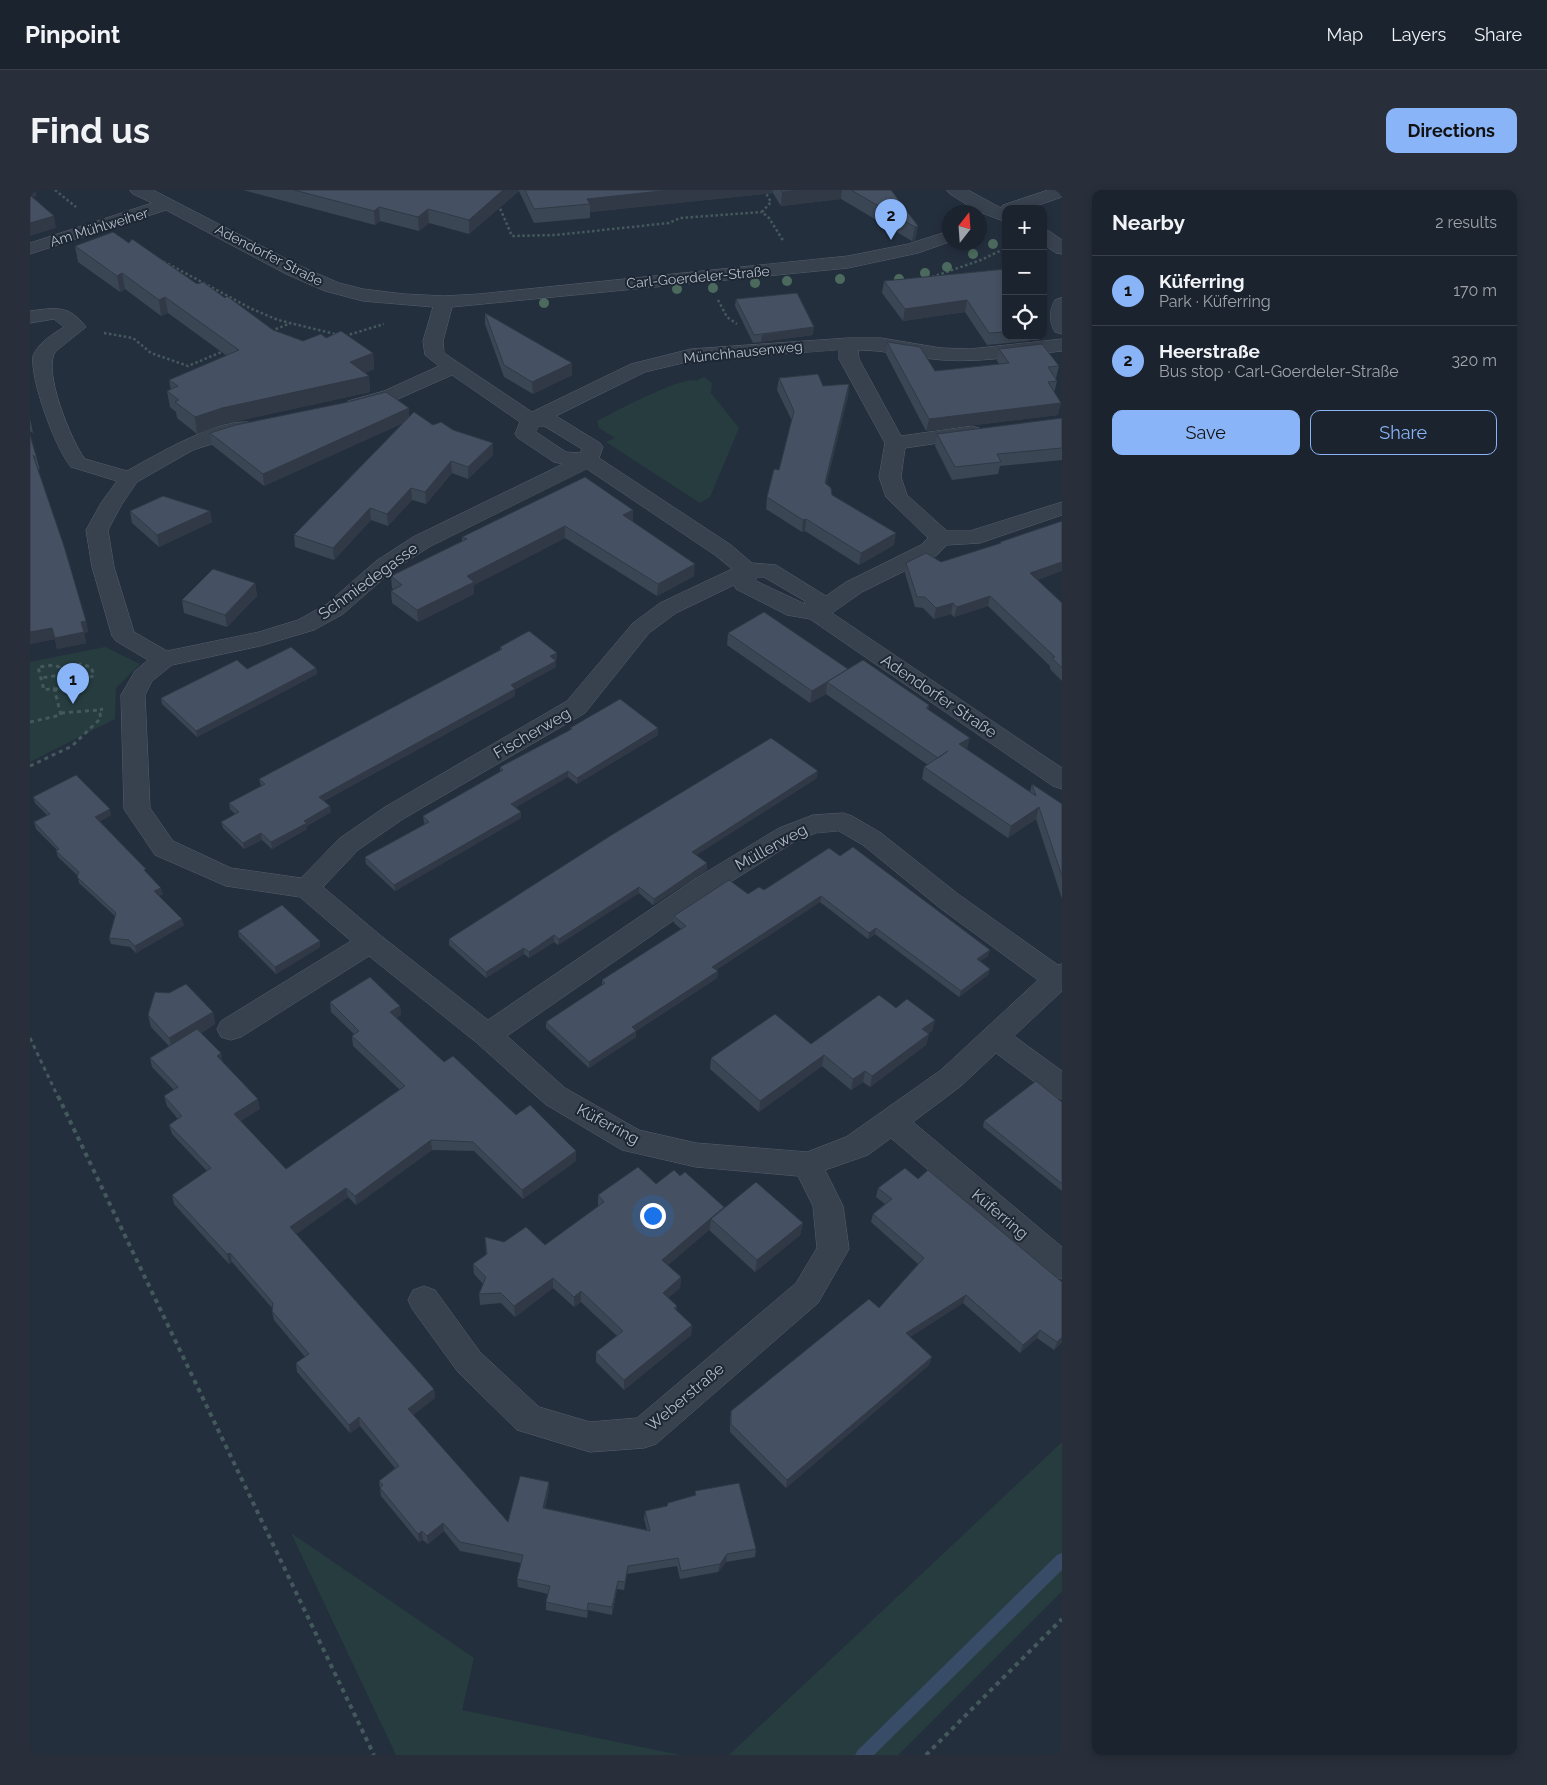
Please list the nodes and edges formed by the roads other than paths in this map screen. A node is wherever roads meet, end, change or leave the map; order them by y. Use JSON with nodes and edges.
{"nodes":[{"id":1,"x":140,"y":190,"type":"edge"},
{"id":2,"x":956,"y":190,"type":"edge"},
{"id":3,"x":1062,"y":191,"type":"edge"},
{"id":4,"x":167,"y":204,"type":"junction"},
{"id":5,"x":1024,"y":205,"type":"edge"},
{"id":6,"x":1002,"y":211,"type":"edge"},
{"id":7,"x":1002,"y":213,"type":"edge"},
{"id":8,"x":987,"y":219,"type":"edge"},
{"id":9,"x":1047,"y":238,"type":"edge"},
{"id":10,"x":942,"y":239,"type":"edge"},
{"id":11,"x":30,"y":249,"type":"edge"},
{"id":12,"x":1062,"y":249,"type":"edge"},
{"id":13,"x":444,"y":302,"type":"junction"},
{"id":14,"x":1062,"y":304,"type":"edge"},
{"id":15,"x":30,"y":317,"type":"edge"},
{"id":16,"x":1062,"y":328,"type":"edge"},
{"id":17,"x":848,"y":344,"type":"junction"},
{"id":18,"x":1062,"y":345,"type":"edge"},
{"id":19,"x":451,"y":368,"type":"junction"},
{"id":20,"x":339,"y":408,"type":"edge"},
{"id":21,"x":531,"y":420,"type":"junction"},
{"id":22,"x":261,"y":424,"type":"edge"},
{"id":23,"x":994,"y":430,"type":"edge"},
{"id":24,"x":895,"y":443,"type":"junction"},
{"id":25,"x":588,"y":460,"type":"junction"},
{"id":26,"x":130,"y":478,"type":"junction"},
{"id":27,"x":1062,"y":508,"type":"edge"},
{"id":28,"x":940,"y":538,"type":"junction"},
{"id":29,"x":746,"y":570,"type":"junction"},
{"id":30,"x":816,"y":613,"type":"junction"},
{"id":31,"x":164,"y":659,"type":"junction"},
{"id":32,"x":1062,"y":780,"type":"edge"},
{"id":33,"x":307,"y":888,"type":"junction"},
{"id":34,"x":370,"y":942,"type":"junction"},
{"id":35,"x":1059,"y":976,"type":"edge"},
{"id":36,"x":230,"y":1029,"type":"dead end"},
{"id":37,"x":487,"y":1035,"type":"junction"},
{"id":38,"x":996,"y":1037,"type":"junction"},
{"id":39,"x":1062,"y":1087,"type":"edge"},
{"id":40,"x":892,"y":1122,"type":"junction"},
{"id":41,"x":806,"y":1164,"type":"junction"},
{"id":42,"x":1062,"y":1266,"type":"edge"},
{"id":43,"x":424,"y":1300,"type":"dead end"}],
"edges":[{"from":1,"to":4,"type":"street","name":"Adendorfer Straße"},
{"from":2,"to":6,"type":"street"},
{"from":3,"to":5,"type":"street"},
{"from":4,"to":11,"type":"street","name":"Am Mühlweiher"},
{"from":4,"to":13,"type":"street","name":"Adendorfer Straße"},
{"from":7,"to":8,"type":"street"},
{"from":9,"to":12,"type":"street"},
{"from":10,"to":13,"type":"street","name":"Carl-Goerdeler-Straße"},
{"from":13,"to":19,"type":"street"},
{"from":14,"to":16,"type":"street"},
{"from":15,"to":26,"type":"street"},
{"from":17,"to":18,"type":"street","name":"Münchhausenweg"},
{"from":17,"to":21,"type":"street","name":"Münchhausenweg"},
{"from":17,"to":24,"type":"street"},
{"from":19,"to":20,"type":"street"},
{"from":19,"to":21,"type":"street"},
{"from":21,"to":25,"type":"street","name":"Adendorfer Straße"},
{"from":22,"to":26,"type":"street"},
{"from":23,"to":24,"type":"street"},
{"from":24,"to":28,"type":"street"},
{"from":25,"to":29,"type":"street","name":"Adendorfer Straße"},
{"from":25,"to":31,"type":"street","name":"Schmiedegasse"},
{"from":26,"to":31,"type":"street"},
{"from":27,"to":28,"type":"street"},
{"from":28,"to":30,"type":"street"},
{"from":29,"to":30,"type":"street","name":"Adendorfer Straße"},
{"from":29,"to":33,"type":"street","name":"Fischerweg"},
{"from":30,"to":32,"type":"street","name":"Adendorfer Straße"},
{"from":31,"to":33,"type":"street"},
{"from":33,"to":34,"type":"street","name":"Küferring"},
{"from":34,"to":36,"type":"street"},
{"from":34,"to":37,"type":"street","name":"Küferring"},
{"from":35,"to":37,"type":"street","name":"Müllerweg"},
{"from":35,"to":38,"type":"street","name":"Küferring"},
{"from":37,"to":41,"type":"street","name":"Küferring"},
{"from":38,"to":39,"type":"street"},
{"from":38,"to":40,"type":"street","name":"Küferring"},
{"from":40,"to":41,"type":"street","name":"Küferring"},
{"from":40,"to":42,"type":"street","name":"Küferring"},
{"from":41,"to":43,"type":"street","name":"Weberstraße"}]}
